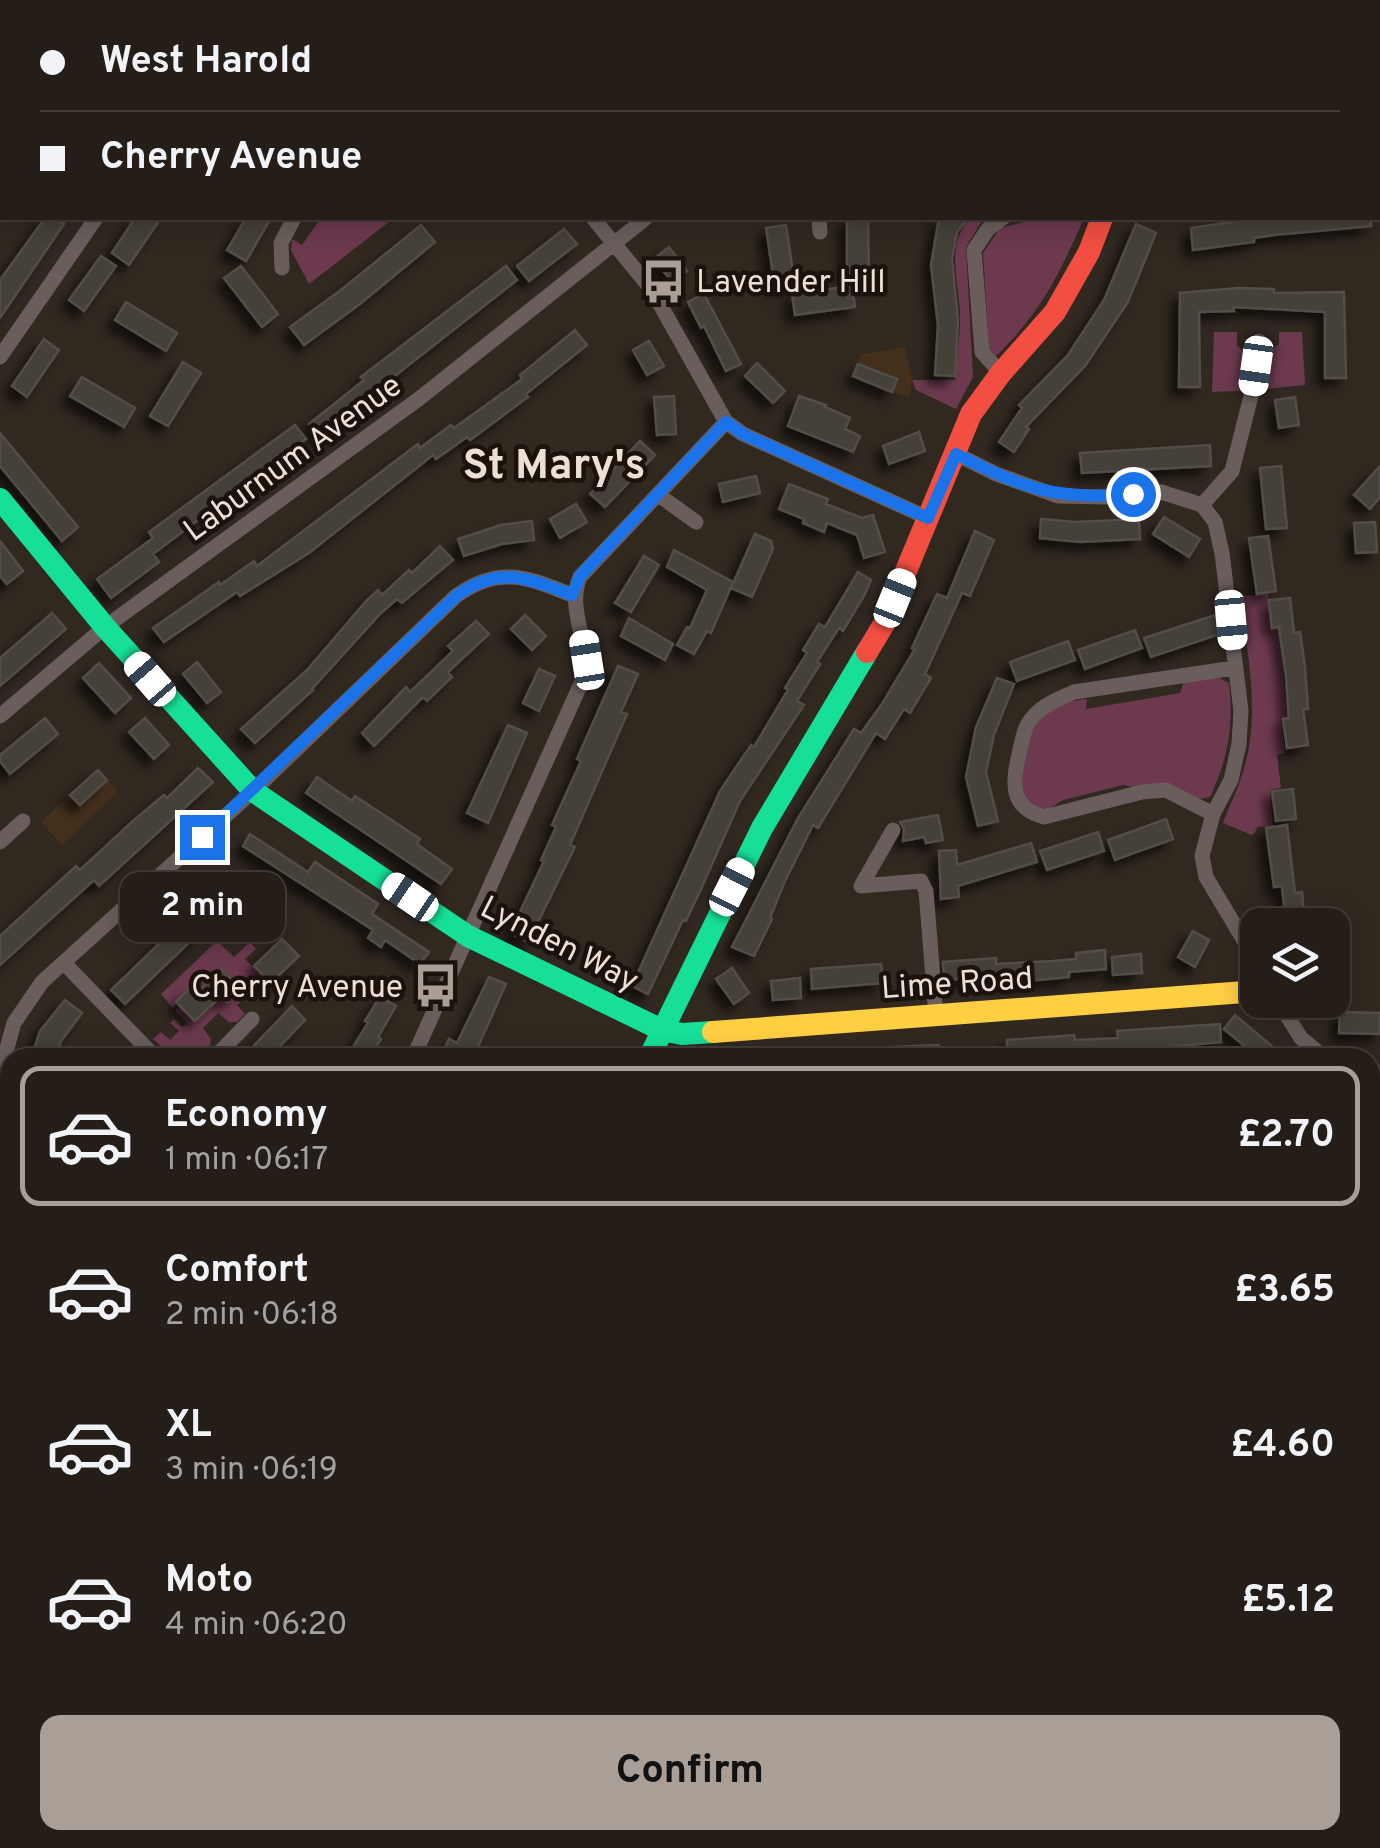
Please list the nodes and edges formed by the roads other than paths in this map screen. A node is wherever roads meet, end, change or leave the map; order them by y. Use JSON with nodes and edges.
{"nodes":[{"id":1,"x":95,"y":220,"type":"edge"},
{"id":2,"x":293,"y":220,"type":"edge"},
{"id":3,"x":595,"y":220,"type":"edge"},
{"id":4,"x":643,"y":220,"type":"edge"},
{"id":5,"x":1001,"y":220,"type":"edge"},
{"id":6,"x":1101,"y":220,"type":"edge"},
{"id":7,"x":615,"y":242,"type":"junction"},
{"id":8,"x":282,"y":268,"type":"dead end"},
{"id":9,"x":1259,"y":341,"type":"dead end"},
{"id":10,"x":0,"y":358,"type":"edge"},
{"id":11,"x":1001,"y":372,"type":"junction"},
{"id":12,"x":726,"y":422,"type":"junction"},
{"id":13,"x":956,"y":454,"type":"junction"},
{"id":14,"x":660,"y":496,"type":"junction"},
{"id":15,"x":0,"y":499,"type":"edge"},
{"id":16,"x":1202,"y":505,"type":"junction"},
{"id":17,"x":928,"y":518,"type":"junction"},
{"id":18,"x":696,"y":522,"type":"dead end"},
{"id":19,"x":572,"y":595,"type":"junction"},
{"id":20,"x":105,"y":627,"type":"junction"},
{"id":21,"x":1234,"y":668,"type":"junction"},
{"id":22,"x":0,"y":716,"type":"edge"},
{"id":23,"x":252,"y":791,"type":"junction"},
{"id":24,"x":1213,"y":814,"type":"junction"},
{"id":25,"x":22,"y":821,"type":"dead end"},
{"id":26,"x":893,"y":830,"type":"dead end"},
{"id":27,"x":0,"y":842,"type":"edge"},
{"id":28,"x":1240,"y":934,"type":"edge"},
{"id":29,"x":468,"y":936,"type":"junction"},
{"id":30,"x":64,"y":962,"type":"junction"},
{"id":31,"x":1240,"y":992,"type":"edge"},
{"id":32,"x":936,"y":1016,"type":"junction"},
{"id":33,"x":252,"y":1018,"type":"dead end"},
{"id":34,"x":1288,"y":1018,"type":"edge"},
{"id":35,"x":662,"y":1030,"type":"junction"},
{"id":36,"x":7,"y":1048,"type":"edge"},
{"id":37,"x":146,"y":1048,"type":"edge"},
{"id":38,"x":224,"y":1048,"type":"edge"},
{"id":39,"x":418,"y":1048,"type":"edge"},
{"id":40,"x":654,"y":1048,"type":"edge"},
{"id":41,"x":1312,"y":1048,"type":"edge"}],
"edges":[{"from":1,"to":10,"type":"street"},
{"from":2,"to":8,"type":"street"},
{"from":3,"to":7,"type":"street"},
{"from":4,"to":7,"type":"street","name":"Laburnum Avenue"},
{"from":5,"to":11,"type":"street"},
{"from":6,"to":11,"type":"street"},
{"from":7,"to":12,"type":"street"},
{"from":7,"to":20,"type":"street","name":"Laburnum Avenue"},
{"from":9,"to":16,"type":"street"},
{"from":11,"to":13,"type":"street"},
{"from":12,"to":14,"type":"street"},
{"from":12,"to":17,"type":"street"},
{"from":13,"to":16,"type":"street"},
{"from":13,"to":17,"type":"street"},
{"from":14,"to":18,"type":"street"},
{"from":14,"to":19,"type":"street"},
{"from":15,"to":20,"type":"street","name":"Lynden Way"},
{"from":16,"to":21,"type":"street"},
{"from":17,"to":35,"type":"street"},
{"from":19,"to":23,"type":"street"},
{"from":19,"to":29,"type":"street"},
{"from":20,"to":22,"type":"street","name":"Laburnum Avenue"},
{"from":20,"to":23,"type":"street","name":"Lynden Way"},
{"from":21,"to":24,"type":"street"},
{"from":21,"to":24,"type":"street"},
{"from":23,"to":29,"type":"street","name":"Lynden Way"},
{"from":23,"to":30,"type":"street"},
{"from":24,"to":28,"type":"street"},
{"from":25,"to":27,"type":"street"},
{"from":26,"to":32,"type":"street"},
{"from":29,"to":35,"type":"street","name":"Lynden Way"},
{"from":29,"to":39,"type":"street"},
{"from":30,"to":36,"type":"street"},
{"from":30,"to":37,"type":"street"},
{"from":31,"to":32,"type":"street","name":"Lime Road"},
{"from":32,"to":35,"type":"street","name":"Lime Road"},
{"from":33,"to":38,"type":"street"},
{"from":34,"to":41,"type":"street"},
{"from":35,"to":40,"type":"street"}]}
